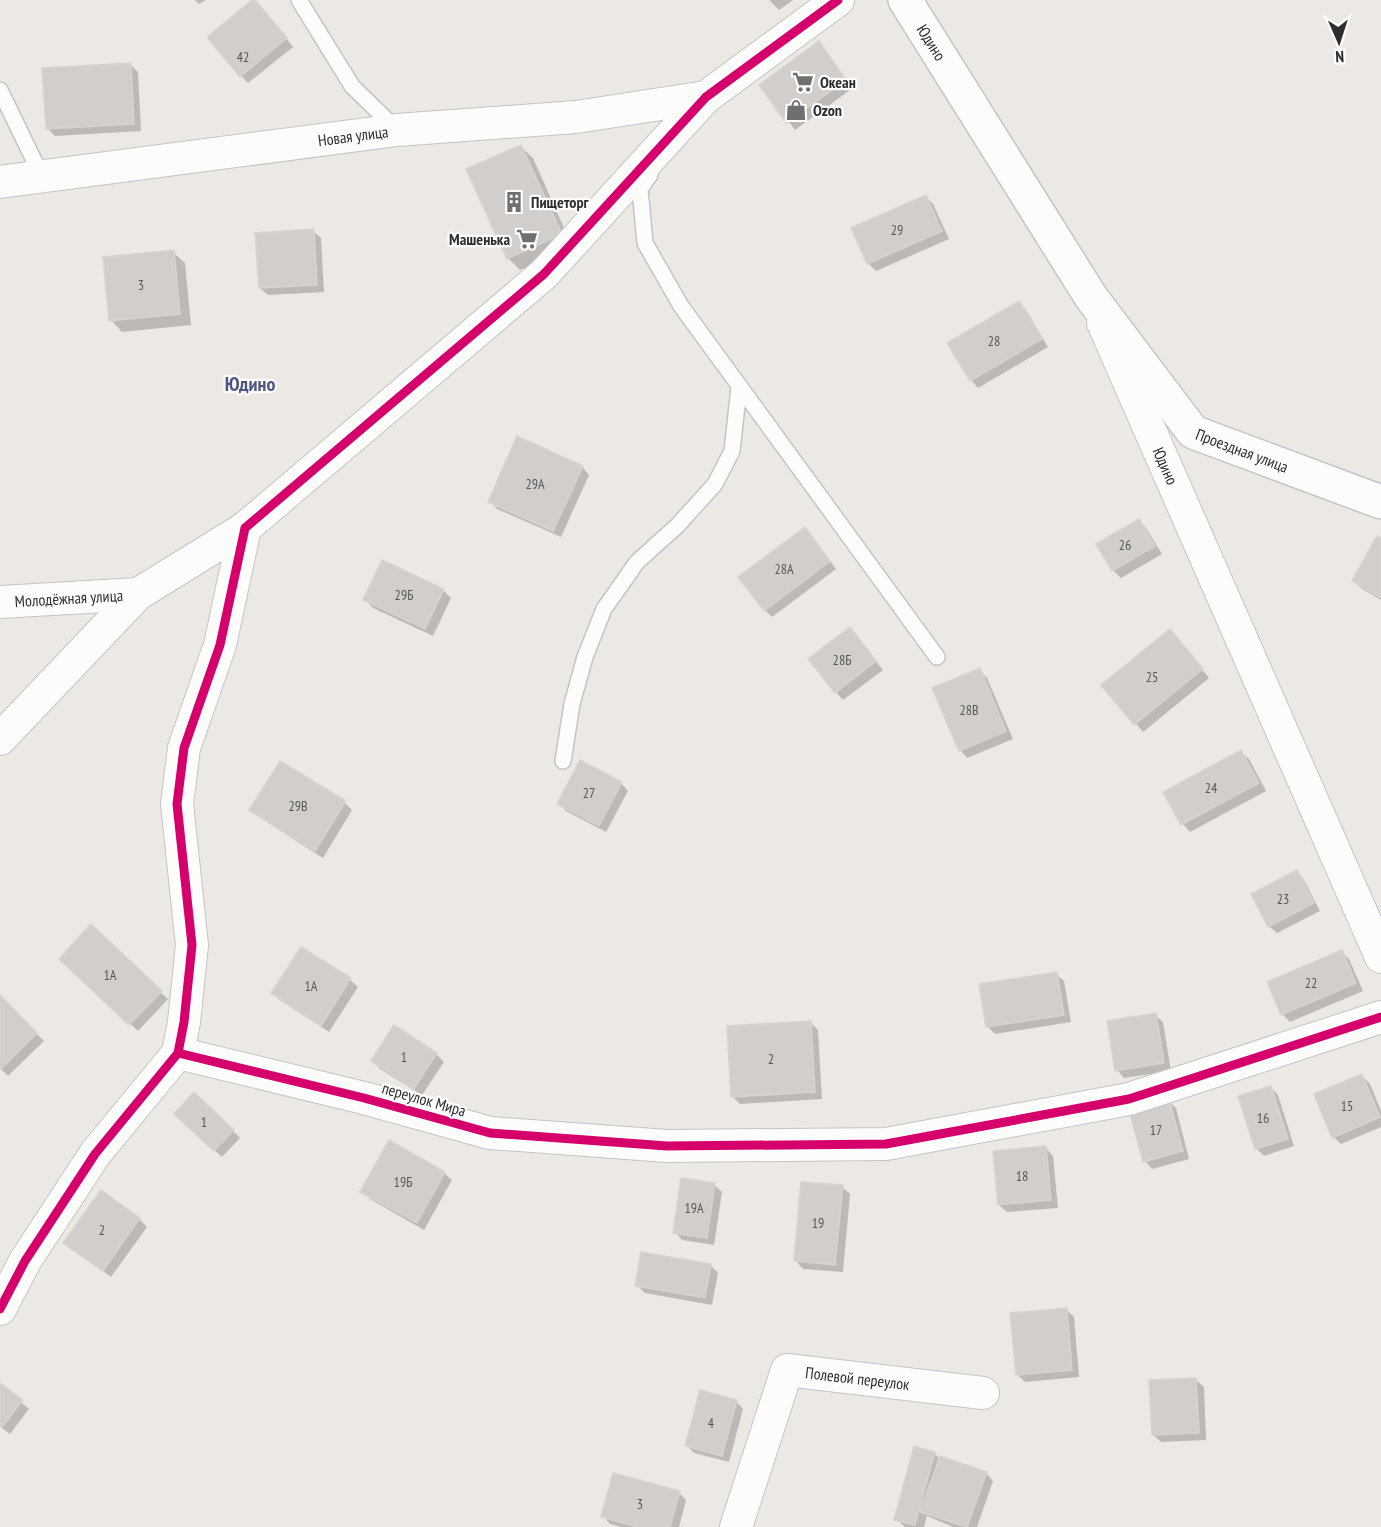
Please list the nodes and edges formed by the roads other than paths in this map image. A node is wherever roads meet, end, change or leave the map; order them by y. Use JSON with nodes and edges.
{"nodes":[{"id":1,"x":299,"y":0,"type":"edge"},
{"id":2,"x":838,"y":0,"type":"edge"},
{"id":3,"x":905,"y":0,"type":"edge"},
{"id":4,"x":0,"y":90,"type":"edge"},
{"id":5,"x":706,"y":97,"type":"junction"},
{"id":6,"x":397,"y":130,"type":"junction"},
{"id":7,"x":42,"y":177,"type":"junction"},
{"id":8,"x":0,"y":182,"type":"edge"},
{"id":9,"x":1091,"y":297,"type":"junction"},
{"id":10,"x":739,"y":387,"type":"junction"},
{"id":11,"x":1381,"y":502,"type":"edge"},
{"id":12,"x":245,"y":528,"type":"junction"},
{"id":13,"x":138,"y":594,"type":"junction"},
{"id":14,"x":0,"y":602,"type":"edge"},
{"id":15,"x":937,"y":657,"type":"dead end"},
{"id":16,"x":0,"y":739,"type":"edge"},
{"id":17,"x":563,"y":761,"type":"dead end"},
{"id":18,"x":1381,"y":957,"type":"edge"},
{"id":19,"x":1381,"y":1017,"type":"edge"},
{"id":20,"x":178,"y":1053,"type":"junction"},
{"id":21,"x":0,"y":1309,"type":"edge"},
{"id":22,"x":983,"y":1393,"type":"dead end"},
{"id":23,"x":736,"y":1527,"type":"edge"}],
"edges":[{"from":1,"to":6,"type":"lane"},
{"from":2,"to":5,"type":"street"},
{"from":3,"to":9,"type":"street","name":"Юдино"},
{"from":4,"to":7,"type":"lane"},
{"from":5,"to":6,"type":"street","name":"Новая улица"},
{"from":5,"to":10,"type":"lane"},
{"from":5,"to":12,"type":"street"},
{"from":6,"to":7,"type":"street","name":"Новая улица"},
{"from":7,"to":8,"type":"street","name":"Новая улица"},
{"from":9,"to":11,"type":"street","name":"Проездная улица"},
{"from":9,"to":18,"type":"street","name":"Юдино"},
{"from":10,"to":15,"type":"lane"},
{"from":10,"to":17,"type":"lane"},
{"from":12,"to":13,"type":"street"},
{"from":12,"to":20,"type":"street"},
{"from":13,"to":14,"type":"street","name":"Молодёжная улица"},
{"from":13,"to":16,"type":"street"},
{"from":19,"to":20,"type":"street","name":"переулок Мира"},
{"from":20,"to":21,"type":"street"},
{"from":22,"to":23,"type":"street","name":"Полевой переулок"}]}
